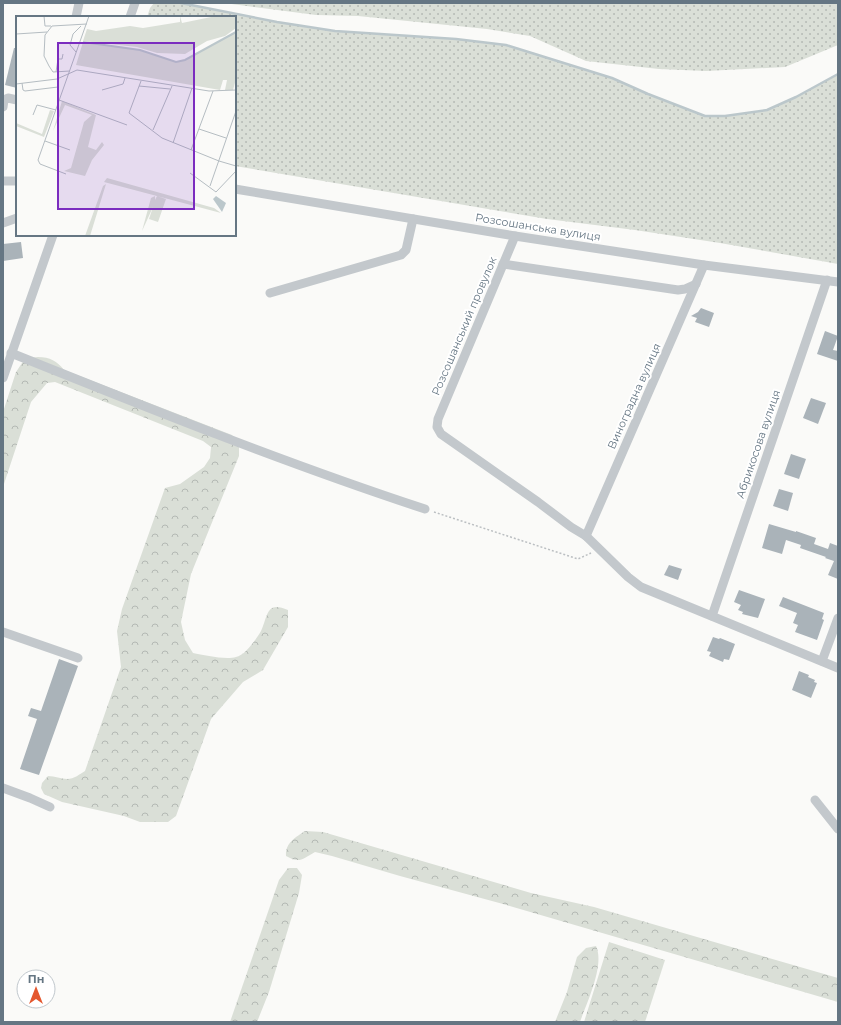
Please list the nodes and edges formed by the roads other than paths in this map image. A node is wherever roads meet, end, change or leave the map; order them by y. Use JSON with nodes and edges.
{"nodes":[{"id":1,"x":79,"y":3,"type":"edge"},
{"id":2,"x":135,"y":3,"type":"edge"},
{"id":3,"x":76,"y":16,"type":"edge"},
{"id":4,"x":130,"y":16,"type":"edge"},
{"id":5,"x":16,"y":100,"type":"edge"},
{"id":6,"x":3,"y":107,"type":"edge"},
{"id":7,"x":3,"y":180,"type":"edge"},
{"id":8,"x":16,"y":180,"type":"edge"},
{"id":9,"x":236,"y":189,"type":"edge"},
{"id":10,"x":16,"y":218,"type":"edge"},
{"id":11,"x":413,"y":219,"type":"junction"},
{"id":12,"x":3,"y":223,"type":"edge"},
{"id":13,"x":53,"y":236,"type":"edge"},
{"id":14,"x":515,"y":236,"type":"junction"},
{"id":15,"x":503,"y":264,"type":"junction"},
{"id":16,"x":704,"y":265,"type":"junction"},
{"id":17,"x":827,"y":280,"type":"junction"},
{"id":18,"x":838,"y":282,"type":"edge"},
{"id":19,"x":696,"y":284,"type":"junction"},
{"id":20,"x":270,"y":293,"type":"dead end"},
{"id":21,"x":11,"y":353,"type":"junction"},
{"id":22,"x":3,"y":378,"type":"edge"},
{"id":23,"x":425,"y":509,"type":"road end"},
{"id":24,"x":586,"y":536,"type":"junction"},
{"id":25,"x":712,"y":616,"type":"junction"},
{"id":26,"x":838,"y":618,"type":"edge"},
{"id":27,"x":3,"y":632,"type":"edge"},
{"id":28,"x":78,"y":658,"type":"dead end"},
{"id":29,"x":822,"y":661,"type":"junction"},
{"id":30,"x":838,"y":668,"type":"edge"},
{"id":31,"x":3,"y":788,"type":"edge"},
{"id":32,"x":815,"y":800,"type":"dead end"},
{"id":33,"x":50,"y":807,"type":"dead end"},
{"id":34,"x":838,"y":829,"type":"edge"}],
"edges":[{"from":1,"to":3,"type":"street"},
{"from":2,"to":4,"type":"street"},
{"from":5,"to":6,"type":"street"},
{"from":7,"to":8,"type":"street"},
{"from":9,"to":11,"type":"street","name":"Розсошанська вулиця"},
{"from":10,"to":12,"type":"street"},
{"from":11,"to":14,"type":"street","name":"Розсошанська вулиця"},
{"from":11,"to":20,"type":"street"},
{"from":13,"to":21,"type":"street"},
{"from":14,"to":15,"type":"street","name":"Розсошанський провулок"},
{"from":14,"to":16,"type":"street","name":"Розсошанська вулиця"},
{"from":15,"to":19,"type":"street"},
{"from":15,"to":24,"type":"street","name":"Розсошанський провулок"},
{"from":16,"to":17,"type":"street","name":"Розсошанська вулиця"},
{"from":16,"to":19,"type":"street","name":"Виноградна вулиця"},
{"from":17,"to":18,"type":"street","name":"Розсошанська вулиця"},
{"from":17,"to":25,"type":"street","name":"Абрикосова вулиця"},
{"from":19,"to":24,"type":"street","name":"Виноградна вулиця"},
{"from":21,"to":22,"type":"street"},
{"from":21,"to":23,"type":"street"},
{"from":24,"to":25,"type":"street"},
{"from":25,"to":29,"type":"street"},
{"from":26,"to":29,"type":"street"},
{"from":27,"to":28,"type":"street"},
{"from":29,"to":30,"type":"street"},
{"from":31,"to":33,"type":"street"},
{"from":32,"to":34,"type":"street"}]}
